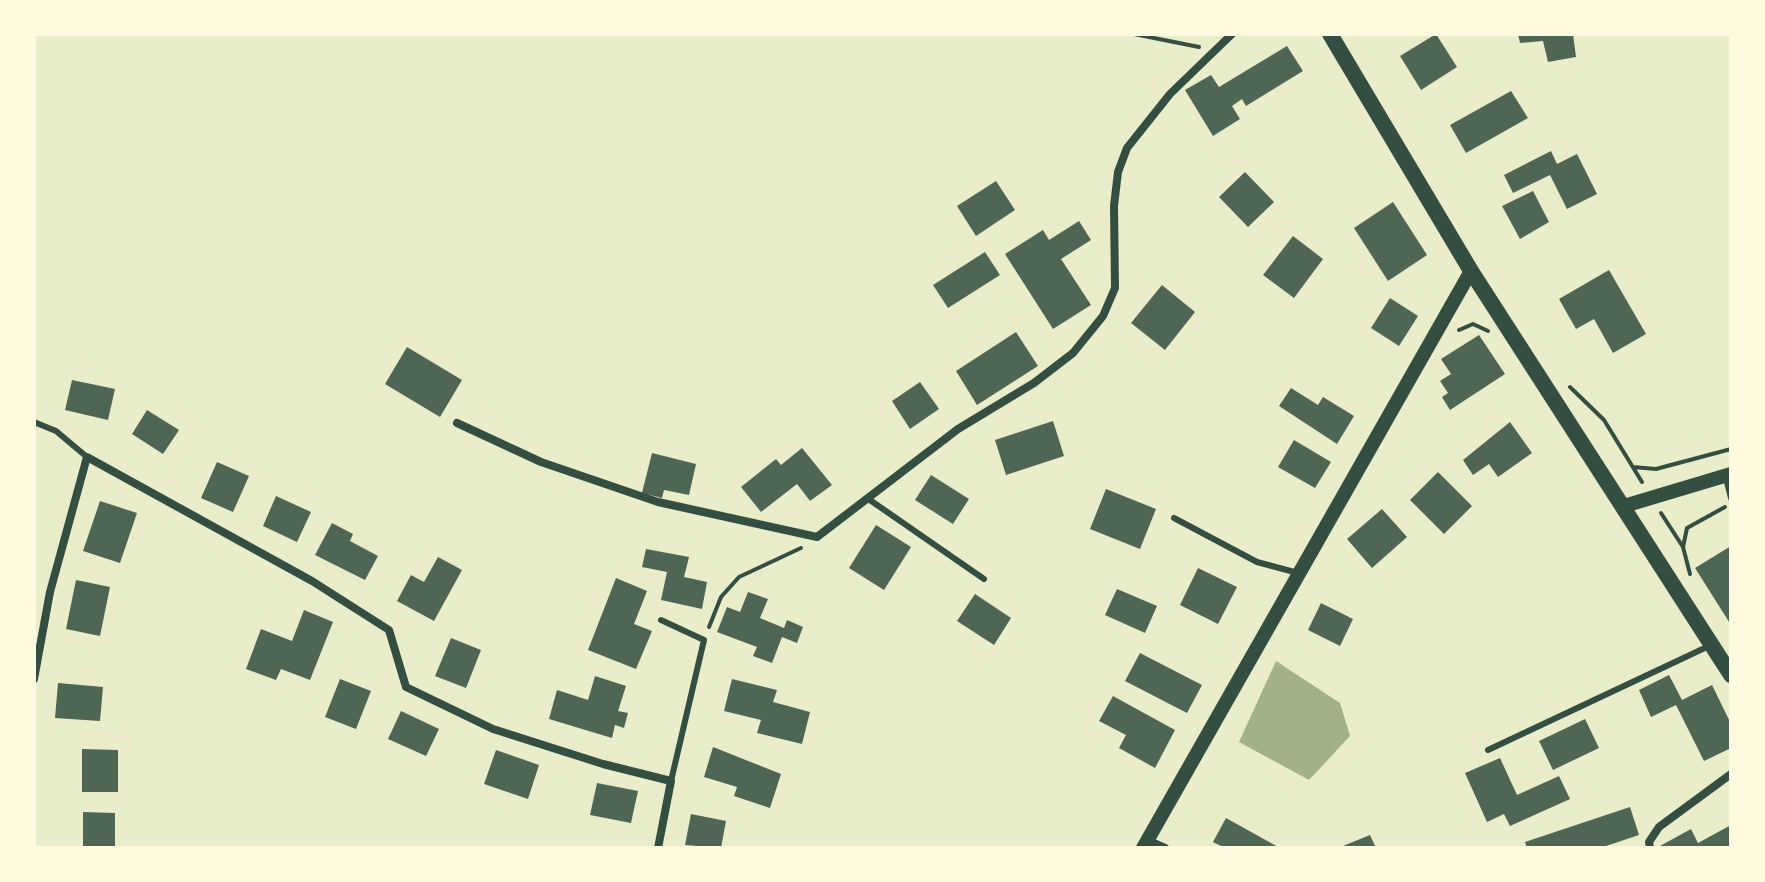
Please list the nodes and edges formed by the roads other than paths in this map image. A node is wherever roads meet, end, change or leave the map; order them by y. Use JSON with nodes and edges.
{"nodes":[{"id":1,"x":1232,"y":34,"type":"edge"},
{"id":2,"x":1330,"y":34,"type":"edge"},
{"id":3,"x":1471,"y":271,"type":"junction"},
{"id":4,"x":34,"y":422,"type":"edge"},
{"id":5,"x":457,"y":423,"type":"dead end"},
{"id":6,"x":87,"y":457,"type":"junction"},
{"id":7,"x":1728,"y":475,"type":"edge"},
{"id":8,"x":867,"y":498,"type":"junction"},
{"id":9,"x":1731,"y":498,"type":"edge"},
{"id":10,"x":1625,"y":516,"type":"junction"},
{"id":11,"x":1174,"y":518,"type":"dead end"},
{"id":12,"x":1299,"y":573,"type":"junction"},
{"id":13,"x":984,"y":579,"type":"dead end"},
{"id":14,"x":661,"y":620,"type":"dead end"},
{"id":15,"x":1712,"y":645,"type":"junction"},
{"id":16,"x":1731,"y":675,"type":"edge"},
{"id":17,"x":34,"y":679,"type":"edge"},
{"id":18,"x":1488,"y":750,"type":"dead end"},
{"id":19,"x":1731,"y":774,"type":"edge"},
{"id":20,"x":671,"y":781,"type":"junction"},
{"id":21,"x":1145,"y":844,"type":"edge"},
{"id":22,"x":658,"y":848,"type":"edge"},
{"id":23,"x":1165,"y":848,"type":"edge"},
{"id":24,"x":1650,"y":848,"type":"edge"}],
"edges":[{"from":1,"to":8,"type":"street"},
{"from":2,"to":3,"type":"main road"},
{"from":3,"to":10,"type":"main road"},
{"from":3,"to":12,"type":"street"},
{"from":4,"to":6,"type":"lane"},
{"from":5,"to":8,"type":"street"},
{"from":6,"to":17,"type":"street"},
{"from":6,"to":20,"type":"street"},
{"from":7,"to":9,"type":"lane"},
{"from":7,"to":10,"type":"street"},
{"from":8,"to":13,"type":"lane"},
{"from":10,"to":15,"type":"main road"},
{"from":11,"to":12,"type":"lane"},
{"from":12,"to":21,"type":"street"},
{"from":14,"to":20,"type":"lane"},
{"from":15,"to":16,"type":"main road"},
{"from":15,"to":18,"type":"lane"},
{"from":19,"to":24,"type":"street"},
{"from":20,"to":22,"type":"street"},
{"from":21,"to":23,"type":"street"}]}
